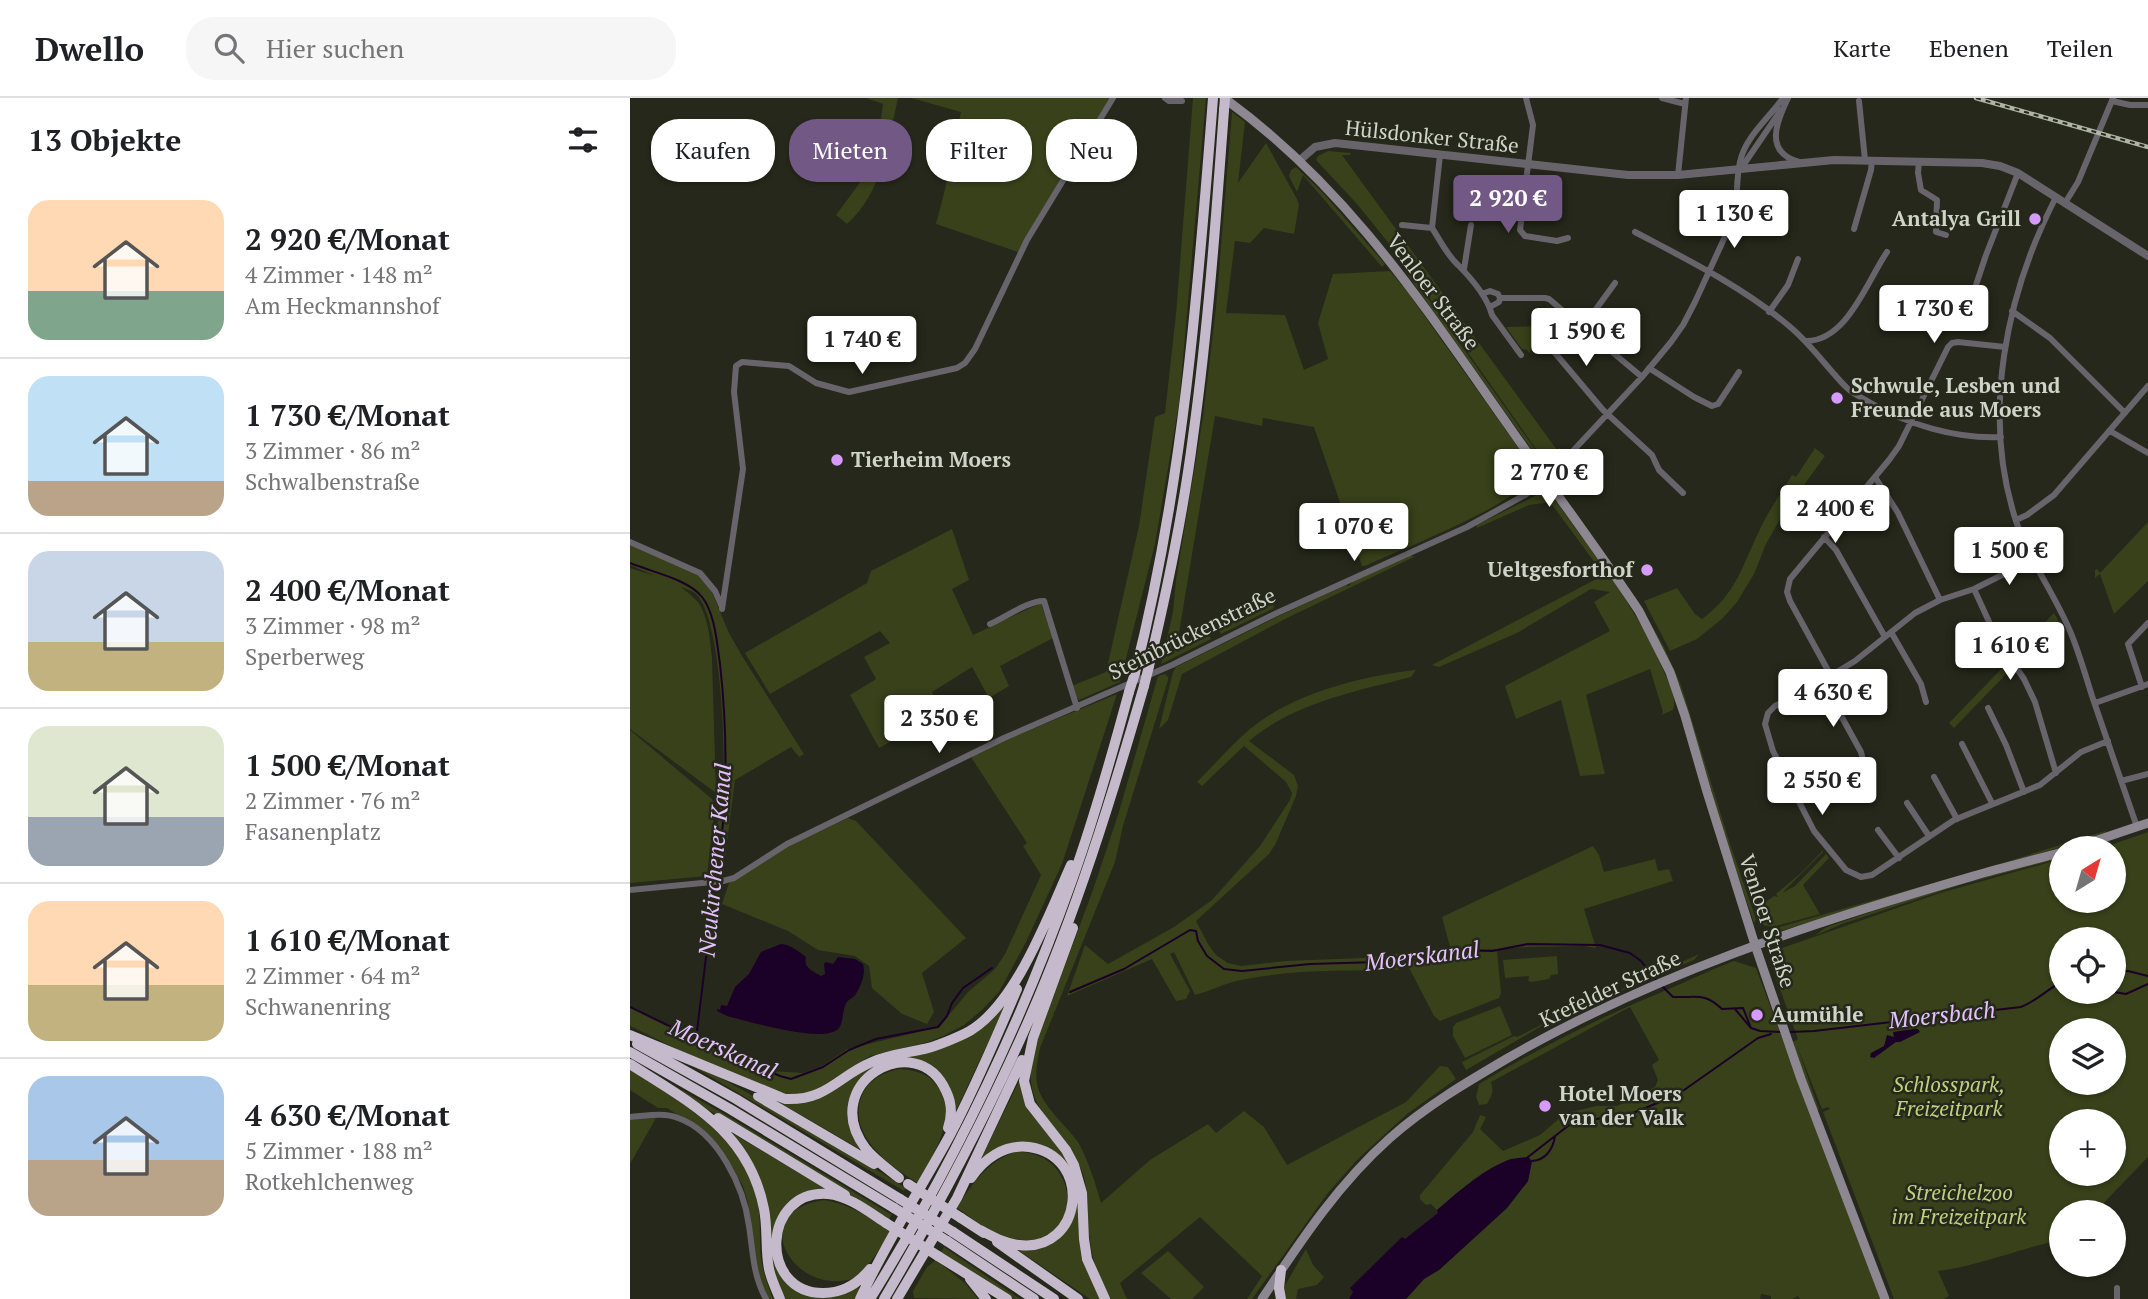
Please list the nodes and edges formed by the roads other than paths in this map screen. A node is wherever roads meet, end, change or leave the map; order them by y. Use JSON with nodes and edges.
{"nodes":[{"id":1,"x":1113,"y":98,"type":"edge"},
{"id":2,"x":1165,"y":98,"type":"edge"},
{"id":3,"x":1525,"y":98,"type":"edge"},
{"id":4,"x":1662,"y":98,"type":"edge"},
{"id":5,"x":2113,"y":99,"type":"edge"},
{"id":6,"x":1182,"y":101,"type":"dead end"},
{"id":7,"x":1213,"y":101,"type":"edge"},
{"id":8,"x":1686,"y":101,"type":"edge"},
{"id":9,"x":1785,"y":101,"type":"edge"},
{"id":10,"x":1858,"y":101,"type":"dead end"},
{"id":11,"x":1224,"y":102,"type":"edge"},
{"id":12,"x":2148,"y":105,"type":"edge"},
{"id":13,"x":1440,"y":155,"type":"junction"},
{"id":14,"x":1300,"y":160,"type":"junction"},
{"id":15,"x":1868,"y":160,"type":"junction"},
{"id":16,"x":1919,"y":160,"type":"junction"},
{"id":17,"x":1801,"y":163,"type":"junction"},
{"id":18,"x":1529,"y":166,"type":"junction"},
{"id":19,"x":1740,"y":170,"type":"junction"},
{"id":20,"x":2018,"y":173,"type":"junction"},
{"id":21,"x":1678,"y":175,"type":"junction"},
{"id":22,"x":2056,"y":197,"type":"junction"},
{"id":23,"x":2065,"y":203,"type":"junction"},
{"id":24,"x":1402,"y":225,"type":"dead end"},
{"id":25,"x":1471,"y":225,"type":"dead end"},
{"id":26,"x":1432,"y":228,"type":"junction"},
{"id":27,"x":1854,"y":229,"type":"dead end"},
{"id":28,"x":1635,"y":232,"type":"dead end"},
{"id":29,"x":1946,"y":235,"type":"dead end"},
{"id":30,"x":1568,"y":238,"type":"dead end"},
{"id":31,"x":1887,"y":252,"type":"dead end"},
{"id":32,"x":2148,"y":256,"type":"edge"},
{"id":33,"x":1798,"y":259,"type":"dead end"},
{"id":34,"x":1464,"y":269,"type":"junction"},
{"id":35,"x":1709,"y":271,"type":"junction"},
{"id":36,"x":1615,"y":283,"type":"dead end"},
{"id":37,"x":1482,"y":294,"type":"junction"},
{"id":38,"x":1500,"y":298,"type":"junction"},
{"id":39,"x":1971,"y":300,"type":"dead end"},
{"id":40,"x":1490,"y":307,"type":"junction"},
{"id":41,"x":1769,"y":312,"type":"junction"},
{"id":42,"x":2012,"y":312,"type":"junction"},
{"id":43,"x":1583,"y":327,"type":"junction"},
{"id":44,"x":1545,"y":341,"type":"dead end"},
{"id":45,"x":1805,"y":341,"type":"junction"},
{"id":46,"x":2005,"y":348,"type":"junction"},
{"id":47,"x":1521,"y":355,"type":"dead end"},
{"id":48,"x":1649,"y":368,"type":"junction"},
{"id":49,"x":1739,"y":372,"type":"dead end"},
{"id":50,"x":1642,"y":377,"type":"junction"},
{"id":51,"x":2148,"y":387,"type":"edge"},
{"id":52,"x":2125,"y":413,"type":"junction"},
{"id":53,"x":1608,"y":414,"type":"junction"},
{"id":54,"x":1909,"y":422,"type":"junction"},
{"id":55,"x":2110,"y":431,"type":"junction"},
{"id":56,"x":2001,"y":437,"type":"junction"},
{"id":57,"x":2148,"y":453,"type":"edge"},
{"id":58,"x":1875,"y":477,"type":"junction"},
{"id":59,"x":1547,"y":479,"type":"junction"},
{"id":60,"x":1683,"y":493,"type":"dead end"},
{"id":61,"x":2016,"y":520,"type":"junction"},
{"id":62,"x":1824,"y":537,"type":"junction"},
{"id":63,"x":630,"y":542,"type":"edge"},
{"id":64,"x":2032,"y":560,"type":"junction"},
{"id":65,"x":1974,"y":589,"type":"junction"},
{"id":66,"x":1940,"y":600,"type":"junction"},
{"id":67,"x":2148,"y":623,"type":"edge"},
{"id":68,"x":990,"y":624,"type":"dead end"},
{"id":69,"x":1888,"y":634,"type":"junction"},
{"id":70,"x":1831,"y":677,"type":"junction"},
{"id":71,"x":1822,"y":681,"type":"junction"},
{"id":72,"x":2145,"y":685,"type":"edge"},
{"id":73,"x":1926,"y":702,"type":"dead end"},
{"id":74,"x":2095,"y":703,"type":"junction"},
{"id":75,"x":1077,"y":708,"type":"junction"},
{"id":76,"x":1988,"y":708,"type":"dead end"},
{"id":77,"x":2108,"y":741,"type":"junction"},
{"id":78,"x":1962,"y":744,"type":"dead end"},
{"id":79,"x":1865,"y":768,"type":"dead end"},
{"id":80,"x":2056,"y":773,"type":"junction"},
{"id":81,"x":2148,"y":774,"type":"edge"},
{"id":82,"x":1934,"y":777,"type":"dead end"},
{"id":83,"x":2121,"y":781,"type":"junction"},
{"id":84,"x":2024,"y":792,"type":"junction"},
{"id":85,"x":1907,"y":803,"type":"dead end"},
{"id":86,"x":1992,"y":803,"type":"junction"},
{"id":87,"x":1096,"y":804,"type":"junction"},
{"id":88,"x":1957,"y":819,"type":"junction"},
{"id":89,"x":2148,"y":822,"type":"edge"},
{"id":90,"x":2137,"y":827,"type":"junction"},
{"id":91,"x":1878,"y":830,"type":"dead end"},
{"id":92,"x":1929,"y":836,"type":"junction"},
{"id":93,"x":2110,"y":836,"type":"edge"},
{"id":94,"x":2049,"y":855,"type":"edge"},
{"id":95,"x":1899,"y":858,"type":"junction"},
{"id":96,"x":1084,"y":881,"type":"junction"},
{"id":97,"x":630,"y":890,"type":"edge"},
{"id":98,"x":1749,"y":926,"type":"junction"},
{"id":99,"x":1775,"y":938,"type":"junction"},
{"id":100,"x":1036,"y":941,"type":"junction"},
{"id":101,"x":1755,"y":945,"type":"junction"},
{"id":102,"x":630,"y":1038,"type":"edge"},
{"id":103,"x":1033,"y":1038,"type":"junction"},
{"id":104,"x":630,"y":1052,"type":"edge"},
{"id":105,"x":678,"y":1054,"type":"junction"},
{"id":106,"x":630,"y":1063,"type":"edge"},
{"id":107,"x":683,"y":1099,"type":"junction"},
{"id":108,"x":630,"y":1116,"type":"edge"},
{"id":109,"x":928,"y":1172,"type":"junction"},
{"id":110,"x":904,"y":1181,"type":"junction"},
{"id":111,"x":957,"y":1198,"type":"junction"},
{"id":112,"x":897,"y":1203,"type":"junction"},
{"id":113,"x":873,"y":1214,"type":"junction"},
{"id":114,"x":979,"y":1230,"type":"junction"},
{"id":115,"x":950,"y":1237,"type":"junction"},
{"id":116,"x":890,"y":1239,"type":"junction"},
{"id":117,"x":958,"y":1268,"type":"junction"},
{"id":118,"x":1281,"y":1270,"type":"junction"},
{"id":119,"x":2117,"y":1288,"type":"dead end"},
{"id":120,"x":1077,"y":1298,"type":"edge"},
{"id":121,"x":766,"y":1299,"type":"edge"},
{"id":122,"x":780,"y":1299,"type":"edge"},
{"id":123,"x":860,"y":1299,"type":"edge"},
{"id":124,"x":870,"y":1299,"type":"edge"},
{"id":125,"x":884,"y":1299,"type":"edge"},
{"id":126,"x":900,"y":1299,"type":"edge"},
{"id":127,"x":986,"y":1299,"type":"edge"},
{"id":128,"x":1007,"y":1299,"type":"edge"},
{"id":129,"x":1034,"y":1299,"type":"edge"},
{"id":130,"x":1054,"y":1299,"type":"edge"},
{"id":131,"x":1105,"y":1299,"type":"edge"},
{"id":132,"x":1262,"y":1299,"type":"edge"},
{"id":133,"x":1281,"y":1299,"type":"edge"},
{"id":134,"x":1885,"y":1299,"type":"edge"},
{"id":135,"x":2117,"y":1299,"type":"edge"}],
"edges":[{"from":1,"to":63,"type":"street"},
{"from":2,"to":6,"type":"street"},
{"from":3,"to":18,"type":"street"},
{"from":4,"to":8,"type":"street"},
{"from":5,"to":12,"type":"street"},
{"from":5,"to":23,"type":"street"},
{"from":7,"to":87,"type":"highway","bridge":true},
{"from":8,"to":21,"type":"street"},
{"from":9,"to":17,"type":"street"},
{"from":9,"to":19,"type":"street","name":"Steinbrückenstraße"},
{"from":10,"to":15,"type":"street"},
{"from":11,"to":14,"type":"main road"},
{"from":11,"to":96,"type":"highway","bridge":true},
{"from":13,"to":14,"type":"street","name":"Hülsdonker Straße"},
{"from":13,"to":18,"type":"street","name":"Hülsdonker Straße"},
{"from":13,"to":26,"type":"street"},
{"from":14,"to":59,"type":"main road","name":"Venloer Straße"},
{"from":15,"to":16,"type":"street","name":"Hülsdonker Straße"},
{"from":15,"to":17,"type":"street","name":"Hülsdonker Straße"},
{"from":15,"to":27,"type":"street"},
{"from":16,"to":20,"type":"street","name":"Hülsdonker Straße"},
{"from":16,"to":29,"type":"street"},
{"from":17,"to":19,"type":"street","name":"Hülsdonker Straße"},
{"from":18,"to":21,"type":"street","name":"Hülsdonker Straße"},
{"from":18,"to":30,"type":"street"},
{"from":19,"to":21,"type":"street","name":"Hülsdonker Straße"},
{"from":19,"to":35,"type":"street","name":"Steinbrückenstraße"},
{"from":20,"to":22,"type":"street","name":"Hülsdonker Straße"},
{"from":20,"to":39,"type":"street"},
{"from":22,"to":23,"type":"street","name":"Hülsdonker Straße"},
{"from":22,"to":42,"type":"street"},
{"from":23,"to":32,"type":"street","name":"Hülsdonker Straße"},
{"from":24,"to":26,"type":"street"},
{"from":25,"to":34,"type":"street"},
{"from":26,"to":34,"type":"street"},
{"from":28,"to":35,"type":"street"},
{"from":31,"to":45,"type":"street"},
{"from":33,"to":41,"type":"street"},
{"from":34,"to":37,"type":"street"},
{"from":35,"to":41,"type":"street"},
{"from":35,"to":48,"type":"street","name":"Steinbrückenstraße"},
{"from":36,"to":43,"type":"street"},
{"from":37,"to":38,"type":"street"},
{"from":37,"to":40,"type":"street"},
{"from":38,"to":40,"type":"street"},
{"from":38,"to":43,"type":"street"},
{"from":40,"to":47,"type":"street"},
{"from":41,"to":45,"type":"street"},
{"from":42,"to":46,"type":"street"},
{"from":42,"to":52,"type":"street"},
{"from":43,"to":50,"type":"street"},
{"from":44,"to":53,"type":"street"},
{"from":45,"to":54,"type":"street"},
{"from":46,"to":54,"type":"street"},
{"from":46,"to":56,"type":"street"},
{"from":48,"to":49,"type":"street"},
{"from":48,"to":50,"type":"street","name":"Steinbrückenstraße"},
{"from":50,"to":53,"type":"street","name":"Steinbrückenstraße"},
{"from":51,"to":52,"type":"street"},
{"from":52,"to":55,"type":"street"},
{"from":53,"to":59,"type":"street","name":"Steinbrückenstraße"},
{"from":53,"to":60,"type":"street"},
{"from":54,"to":56,"type":"street"},
{"from":54,"to":58,"type":"street"},
{"from":55,"to":57,"type":"street"},
{"from":55,"to":61,"type":"street"},
{"from":56,"to":61,"type":"street"},
{"from":58,"to":62,"type":"street"},
{"from":58,"to":66,"type":"street"},
{"from":59,"to":75,"type":"street","name":"Steinbrückenstraße"},
{"from":59,"to":98,"type":"main road","name":"Venloer Straße"},
{"from":61,"to":64,"type":"street"},
{"from":62,"to":69,"type":"street"},
{"from":62,"to":70,"type":"street"},
{"from":64,"to":65,"type":"street"},
{"from":64,"to":74,"type":"street"},
{"from":65,"to":66,"type":"street"},
{"from":65,"to":80,"type":"street"},
{"from":66,"to":69,"type":"street"},
{"from":67,"to":72,"type":"street"},
{"from":68,"to":75,"type":"street"},
{"from":69,"to":70,"type":"street"},
{"from":69,"to":73,"type":"street"},
{"from":70,"to":71,"type":"street"},
{"from":71,"to":79,"type":"street"},
{"from":71,"to":95,"type":"street"},
{"from":72,"to":74,"type":"street"},
{"from":74,"to":77,"type":"street"},
{"from":75,"to":97,"type":"street","name":"Steinbrückenstraße"},
{"from":76,"to":84,"type":"street"},
{"from":77,"to":80,"type":"street"},
{"from":77,"to":83,"type":"street"},
{"from":78,"to":86,"type":"street"},
{"from":80,"to":84,"type":"street"},
{"from":81,"to":83,"type":"street"},
{"from":82,"to":88,"type":"street"},
{"from":83,"to":90,"type":"street"},
{"from":84,"to":86,"type":"street"},
{"from":85,"to":92,"type":"street"},
{"from":86,"to":88,"type":"street"},
{"from":87,"to":100,"type":"highway"},
{"from":87,"to":124,"type":"highway"},
{"from":88,"to":92,"type":"street"},
{"from":89,"to":90,"type":"main road"},
{"from":90,"to":93,"type":"main road"},
{"from":91,"to":95,"type":"street"},
{"from":92,"to":95,"type":"street"},
{"from":94,"to":99,"type":"main road","name":"Krefelder Straße"},
{"from":96,"to":103,"type":"highway"},
{"from":96,"to":125,"type":"highway"},
{"from":98,"to":99,"type":"main road"},
{"from":98,"to":101,"type":"main road","name":"Venloer Straße"},
{"from":99,"to":101,"type":"main road","name":"Krefelder Straße"},
{"from":100,"to":105,"type":"highway"},
{"from":100,"to":109,"type":"highway"},
{"from":101,"to":118,"type":"main road","name":"Krefelder Straße"},
{"from":101,"to":134,"type":"main road","name":"Venloer Straße"},
{"from":102,"to":105,"type":"highway"},
{"from":102,"to":112,"type":"highway"},
{"from":103,"to":111,"type":"highway"},
{"from":103,"to":131,"type":"highway"},
{"from":104,"to":112,"type":"highway"},
{"from":105,"to":110,"type":"highway"},
{"from":106,"to":107,"type":"highway"},
{"from":107,"to":113,"type":"highway"},
{"from":107,"to":122,"type":"highway"},
{"from":108,"to":121,"type":"street"},
{"from":109,"to":110,"type":"highway"},
{"from":109,"to":116,"type":"highway"},
{"from":110,"to":114,"type":"highway","bridge":true},
{"from":111,"to":114,"type":"highway"},
{"from":111,"to":126,"type":"highway"},
{"from":112,"to":115,"type":"highway","bridge":true},
{"from":113,"to":116,"type":"highway"},
{"from":113,"to":117,"type":"highway","bridge":true},
{"from":114,"to":120,"type":"highway"},
{"from":115,"to":129,"type":"highway"},
{"from":115,"to":130,"type":"highway"},
{"from":116,"to":123,"type":"highway"},
{"from":117,"to":127,"type":"highway"},
{"from":117,"to":128,"type":"highway"},
{"from":118,"to":132,"type":"main road","name":"Krefelder Straße"},
{"from":118,"to":133,"type":"highway"},
{"from":119,"to":135,"type":"street"}]}
